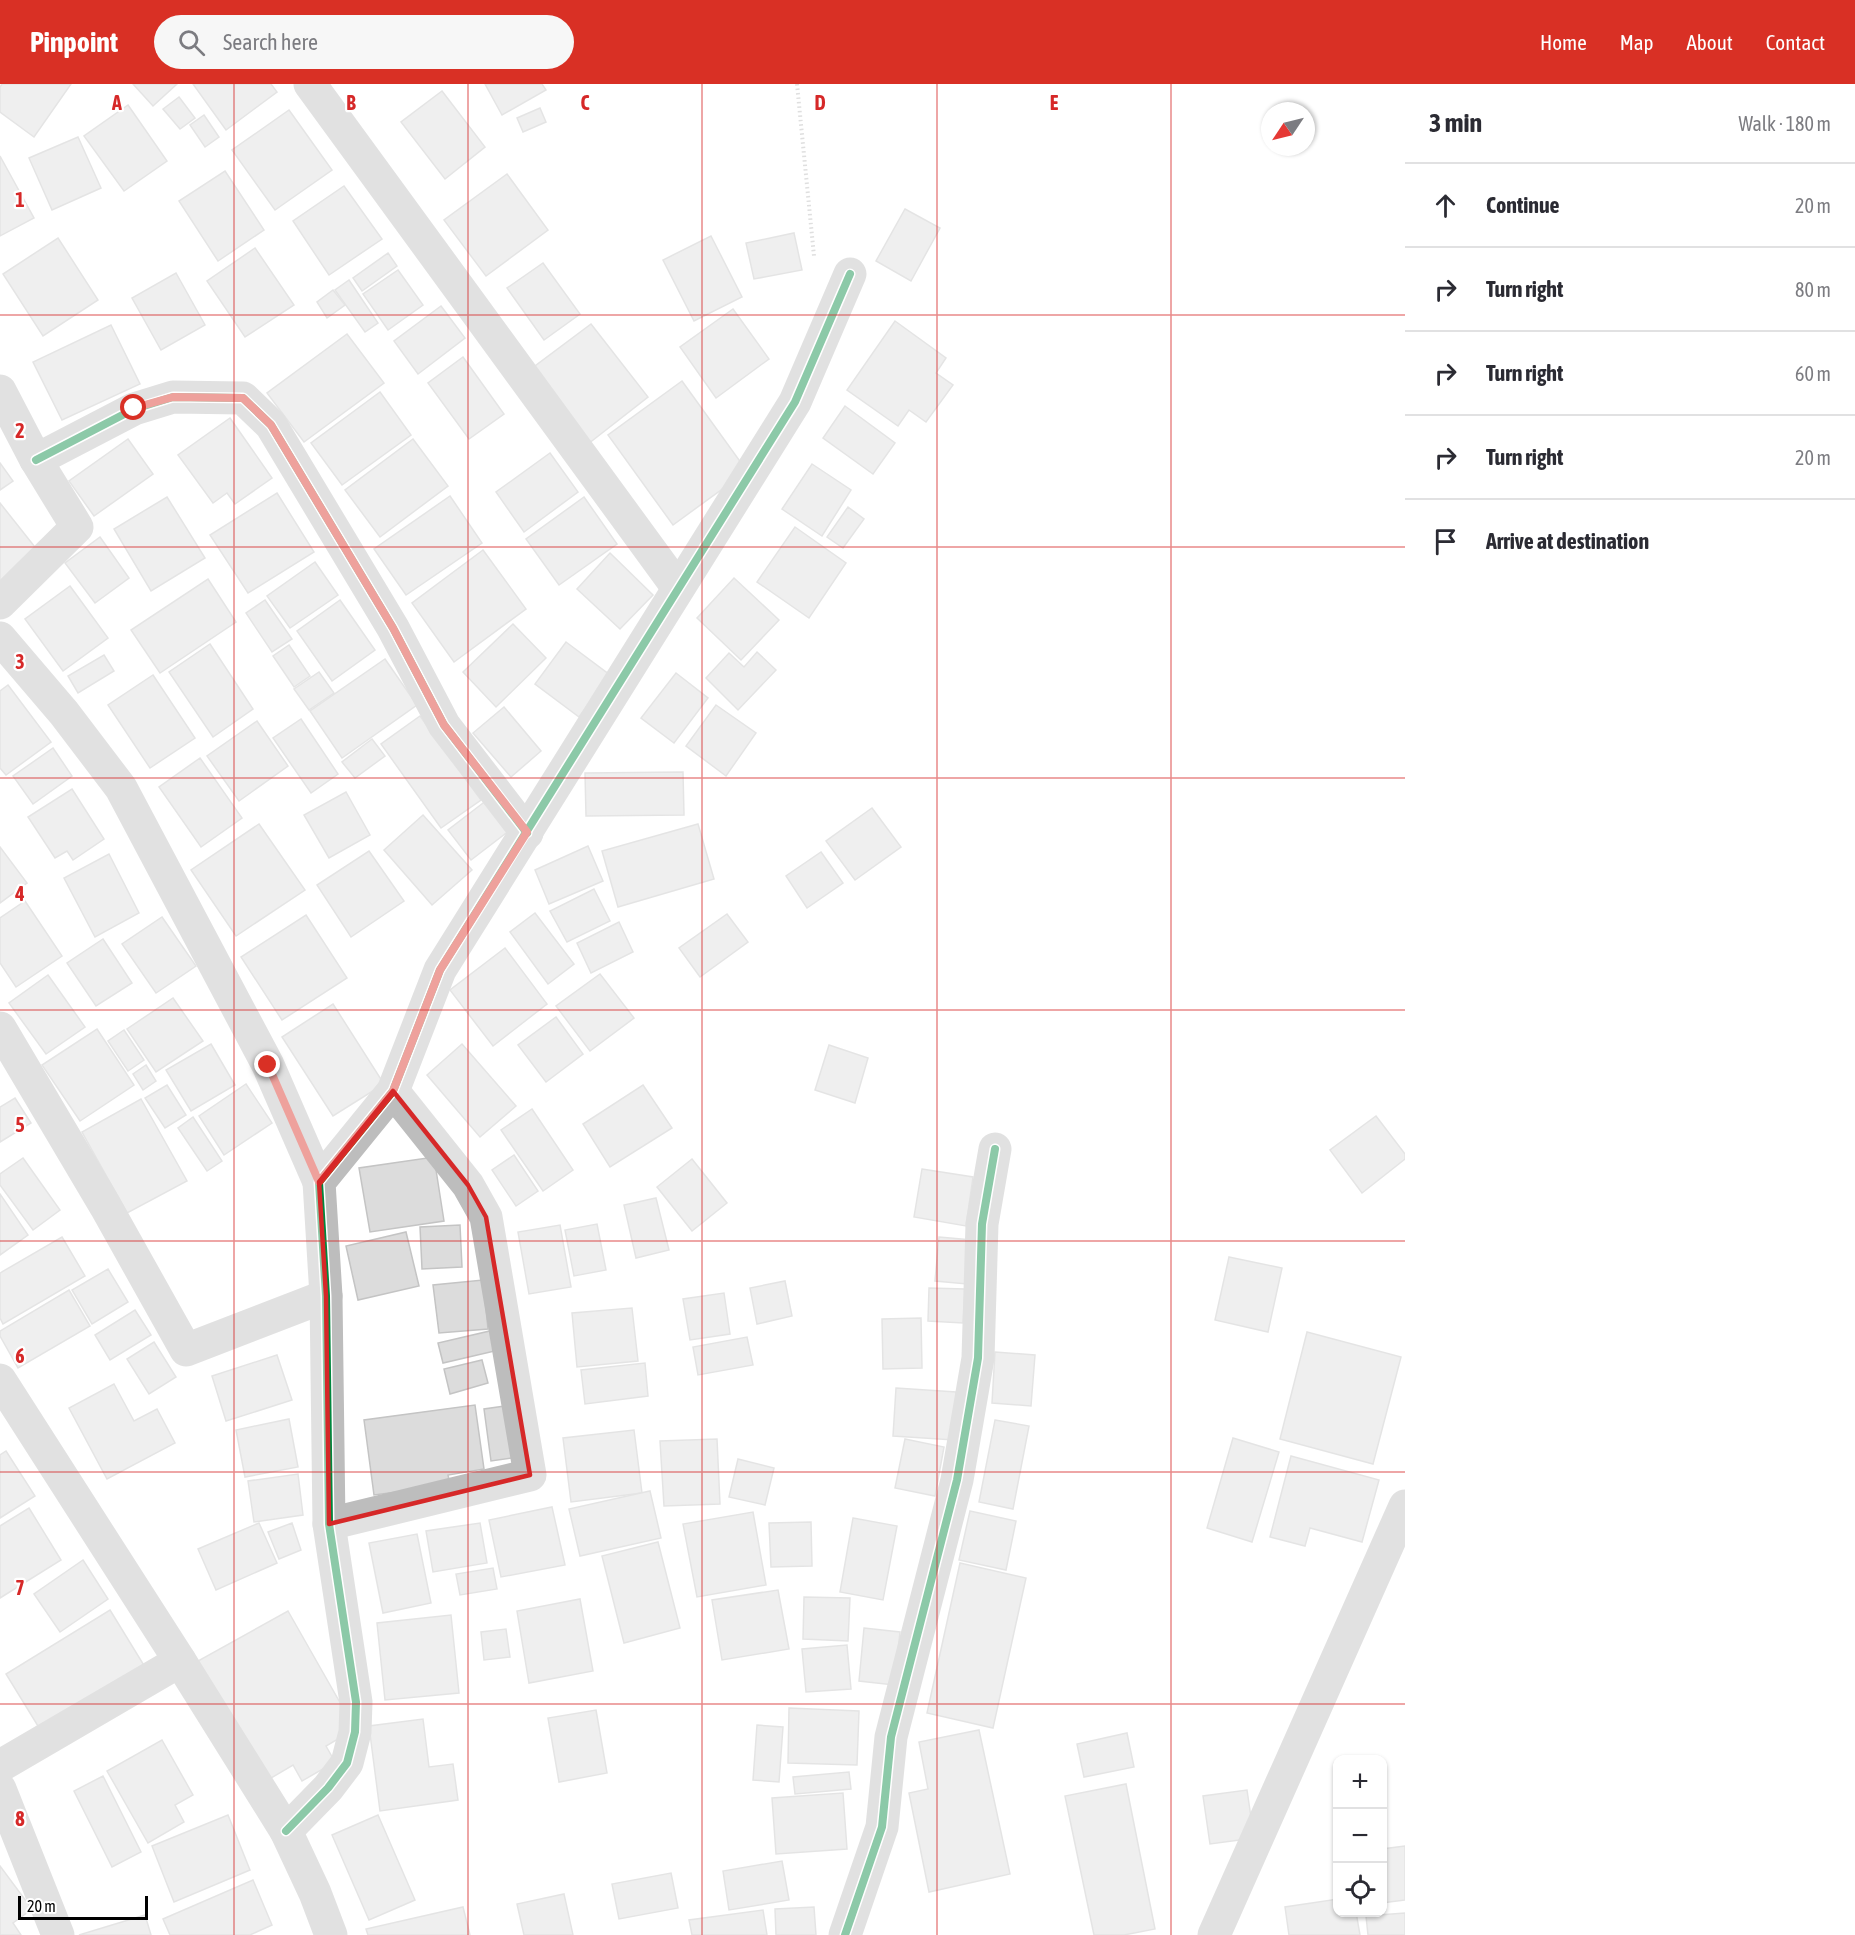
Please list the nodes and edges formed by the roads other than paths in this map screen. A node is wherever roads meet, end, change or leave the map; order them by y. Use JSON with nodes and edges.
{"nodes":[{"id":1,"x":310,"y":84,"type":"edge"},
{"id":2,"x":850,"y":274,"type":"dead end"},
{"id":3,"x":0,"y":391,"type":"edge"},
{"id":4,"x":36,"y":460,"type":"junction"},
{"id":5,"x":678,"y":588,"type":"junction"},
{"id":6,"x":0,"y":603,"type":"edge"},
{"id":7,"x":0,"y":638,"type":"edge"},
{"id":8,"x":527,"y":832,"type":"junction"},
{"id":9,"x":0,"y":1028,"type":"edge"},
{"id":10,"x":393,"y":1091,"type":"junction"},
{"id":11,"x":994,"y":1149,"type":"dead end"},
{"id":12,"x":319,"y":1182,"type":"junction"},
{"id":13,"x":326,"y":1296,"type":"junction"},
{"id":14,"x":0,"y":1380,"type":"edge"},
{"id":15,"x":1405,"y":1506,"type":"edge"},
{"id":16,"x":329,"y":1524,"type":"junction"},
{"id":17,"x":180,"y":1661,"type":"junction"},
{"id":18,"x":0,"y":1766,"type":"edge"},
{"id":19,"x":0,"y":1789,"type":"edge"},
{"id":20,"x":286,"y":1831,"type":"junction"},
{"id":21,"x":58,"y":1935,"type":"edge"},
{"id":22,"x":331,"y":1935,"type":"edge"},
{"id":23,"x":845,"y":1935,"type":"edge"},
{"id":24,"x":1214,"y":1935,"type":"edge"}],
"edges":[{"from":1,"to":5,"type":"street"},
{"from":2,"to":5,"type":"street"},
{"from":3,"to":4,"type":"street"},
{"from":4,"to":6,"type":"street"},
{"from":4,"to":8,"type":"street"},
{"from":5,"to":8,"type":"street"},
{"from":7,"to":12,"type":"street"},
{"from":8,"to":10,"type":"street"},
{"from":9,"to":13,"type":"street"},
{"from":10,"to":12,"type":"street"},
{"from":10,"to":16,"type":"street"},
{"from":11,"to":23,"type":"street"},
{"from":12,"to":13,"type":"street"},
{"from":13,"to":16,"type":"street"},
{"from":14,"to":17,"type":"street"},
{"from":15,"to":24,"type":"street"},
{"from":16,"to":20,"type":"street"},
{"from":17,"to":18,"type":"street"},
{"from":17,"to":20,"type":"street"},
{"from":19,"to":21,"type":"street"},
{"from":20,"to":22,"type":"street"}]}
